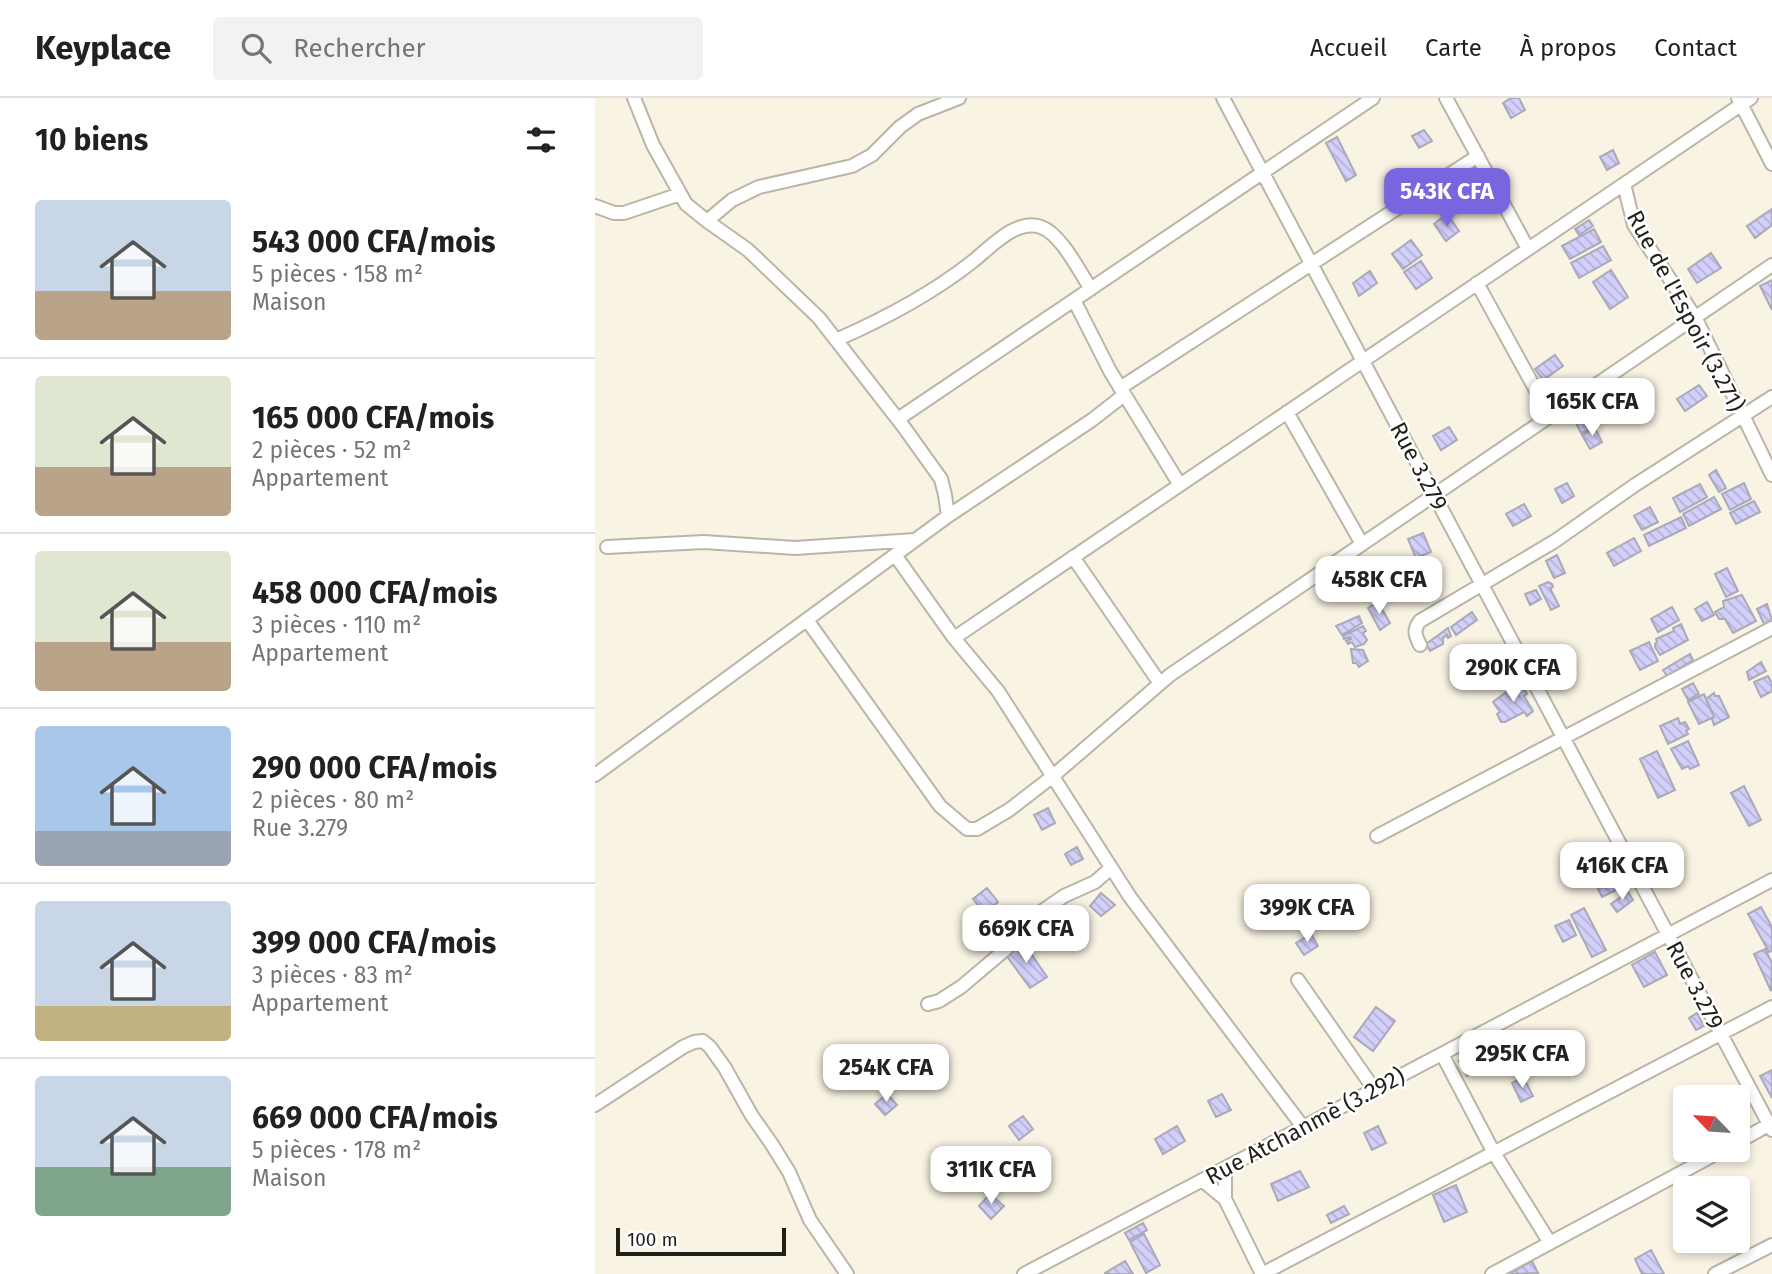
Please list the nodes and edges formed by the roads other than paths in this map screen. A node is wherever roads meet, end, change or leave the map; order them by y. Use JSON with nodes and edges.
{"nodes":[{"id":1,"x":634,"y":98,"type":"edge"},
{"id":2,"x":959,"y":98,"type":"edge"},
{"id":3,"x":1223,"y":98,"type":"edge"},
{"id":4,"x":1373,"y":98,"type":"edge"},
{"id":5,"x":1446,"y":98,"type":"edge"},
{"id":6,"x":1743,"y":100,"type":"edge"},
{"id":7,"x":1478,"y":156,"type":"junction"},
{"id":8,"x":1772,"y":164,"type":"edge"},
{"id":9,"x":1263,"y":173,"type":"junction"},
{"id":10,"x":1624,"y":184,"type":"junction"},
{"id":11,"x":680,"y":194,"type":"junction"},
{"id":12,"x":595,"y":206,"type":"edge"},
{"id":13,"x":707,"y":221,"type":"junction"},
{"id":14,"x":1528,"y":249,"type":"junction"},
{"id":15,"x":1311,"y":263,"type":"junction"},
{"id":16,"x":1772,"y":265,"type":"edge"},
{"id":17,"x":1477,"y":283,"type":"junction"},
{"id":18,"x":1091,"y":289,"type":"junction"},
{"id":19,"x":1074,"y":300,"type":"junction"},
{"id":20,"x":1695,"y":317,"type":"junction"},
{"id":21,"x":836,"y":340,"type":"junction"},
{"id":22,"x":1363,"y":360,"type":"junction"},
{"id":23,"x":1122,"y":392,"type":"junction"},
{"id":24,"x":1772,"y":397,"type":"edge"},
{"id":25,"x":1287,"y":412,"type":"junction"},
{"id":26,"x":1550,"y":416,"type":"junction"},
{"id":27,"x":1743,"y":416,"type":"junction"},
{"id":28,"x":898,"y":419,"type":"junction"},
{"id":29,"x":1772,"y":475,"type":"edge"},
{"id":30,"x":1180,"y":485,"type":"junction"},
{"id":31,"x":1434,"y":494,"type":"junction"},
{"id":32,"x":948,"y":516,"type":"junction"},
{"id":33,"x":915,"y":540,"type":"junction"},
{"id":34,"x":1362,"y":544,"type":"junction"},
{"id":35,"x":607,"y":547,"type":"dead end"},
{"id":36,"x":895,"y":555,"type":"junction"},
{"id":37,"x":1073,"y":557,"type":"junction"},
{"id":38,"x":1482,"y":585,"type":"junction"},
{"id":39,"x":807,"y":620,"type":"junction"},
{"id":40,"x":1772,"y":628,"type":"edge"},
{"id":41,"x":954,"y":638,"type":"junction"},
{"id":42,"x":1419,"y":645,"type":"dead end"},
{"id":43,"x":1159,"y":682,"type":"junction"},
{"id":44,"x":1563,"y":738,"type":"junction"},
{"id":45,"x":595,"y":775,"type":"edge"},
{"id":46,"x":1053,"y":776,"type":"junction"},
{"id":47,"x":1377,"y":836,"type":"dead end"},
{"id":48,"x":1111,"y":868,"type":"junction"},
{"id":49,"x":1772,"y":880,"type":"edge"},
{"id":50,"x":1668,"y":935,"type":"junction"},
{"id":51,"x":1297,"y":980,"type":"dead end"},
{"id":52,"x":928,"y":1004,"type":"dead end"},
{"id":53,"x":1772,"y":1007,"type":"edge"},
{"id":54,"x":1721,"y":1034,"type":"junction"},
{"id":55,"x":1442,"y":1054,"type":"junction"},
{"id":56,"x":1374,"y":1089,"type":"junction"},
{"id":57,"x":595,"y":1105,"type":"edge"},
{"id":58,"x":1771,"y":1126,"type":"edge"},
{"id":59,"x":1303,"y":1127,"type":"junction"},
{"id":60,"x":1750,"y":1136,"type":"edge"},
{"id":61,"x":1494,"y":1153,"type":"junction"},
{"id":62,"x":1701,"y":1162,"type":"edge"},
{"id":63,"x":1225,"y":1168,"type":"junction"},
{"id":64,"x":1202,"y":1180,"type":"junction"},
{"id":65,"x":1225,"y":1199,"type":"junction"},
{"id":66,"x":1550,"y":1243,"type":"junction"},
{"id":67,"x":1772,"y":1245,"type":"edge"},
{"id":68,"x":1724,"y":1272,"type":"edge"},
{"id":69,"x":847,"y":1274,"type":"edge"},
{"id":70,"x":1024,"y":1274,"type":"edge"},
{"id":71,"x":1262,"y":1274,"type":"edge"},
{"id":72,"x":1492,"y":1274,"type":"edge"}],
"edges":[{"from":1,"to":11,"type":"street"},
{"from":2,"to":13,"type":"street"},
{"from":3,"to":9,"type":"street","name":"Rue 3.279"},
{"from":4,"to":9,"type":"street"},
{"from":5,"to":7,"type":"street"},
{"from":6,"to":8,"type":"street"},
{"from":6,"to":10,"type":"street"},
{"from":7,"to":14,"type":"street"},
{"from":7,"to":15,"type":"street"},
{"from":9,"to":15,"type":"street","name":"Rue 3.279"},
{"from":9,"to":18,"type":"street"},
{"from":10,"to":14,"type":"street"},
{"from":10,"to":20,"type":"street","name":"Rue de l'Espoir (3.271)"},
{"from":11,"to":12,"type":"street"},
{"from":11,"to":13,"type":"street"},
{"from":13,"to":21,"type":"street"},
{"from":14,"to":17,"type":"street"},
{"from":15,"to":22,"type":"street","name":"Rue 3.279"},
{"from":15,"to":23,"type":"street"},
{"from":16,"to":20,"type":"street"},
{"from":17,"to":22,"type":"street"},
{"from":17,"to":26,"type":"street"},
{"from":18,"to":19,"type":"street"},
{"from":18,"to":21,"type":"street"},
{"from":19,"to":23,"type":"street"},
{"from":19,"to":28,"type":"street"},
{"from":20,"to":26,"type":"street"},
{"from":20,"to":27,"type":"street","name":"Rue de l'Espoir (3.271)"},
{"from":21,"to":28,"type":"street"},
{"from":22,"to":25,"type":"street"},
{"from":22,"to":31,"type":"street","name":"Rue 3.279"},
{"from":23,"to":30,"type":"street"},
{"from":23,"to":32,"type":"street"},
{"from":24,"to":27,"type":"street"},
{"from":25,"to":30,"type":"street"},
{"from":25,"to":34,"type":"street"},
{"from":26,"to":31,"type":"street"},
{"from":27,"to":29,"type":"street","name":"Rue de l'Espoir (3.271)"},
{"from":27,"to":38,"type":"street"},
{"from":28,"to":32,"type":"street"},
{"from":30,"to":37,"type":"street"},
{"from":31,"to":34,"type":"street"},
{"from":31,"to":38,"type":"street","name":"Rue 3.279"},
{"from":32,"to":33,"type":"street"},
{"from":33,"to":35,"type":"street"},
{"from":33,"to":36,"type":"street"},
{"from":34,"to":43,"type":"street"},
{"from":36,"to":39,"type":"street"},
{"from":36,"to":41,"type":"street"},
{"from":37,"to":41,"type":"street"},
{"from":37,"to":43,"type":"street"},
{"from":38,"to":42,"type":"street"},
{"from":38,"to":44,"type":"street","name":"Rue 3.279"},
{"from":39,"to":45,"type":"street"},
{"from":39,"to":46,"type":"street"},
{"from":40,"to":44,"type":"street"},
{"from":41,"to":46,"type":"street"},
{"from":43,"to":46,"type":"street"},
{"from":44,"to":47,"type":"street"},
{"from":44,"to":50,"type":"street","name":"Rue 3.279"},
{"from":46,"to":48,"type":"street"},
{"from":48,"to":52,"type":"street"},
{"from":48,"to":59,"type":"street"},
{"from":49,"to":50,"type":"street","name":"Rue Atchanmè (3.292)"},
{"from":50,"to":54,"type":"street","name":"Rue 3.279"},
{"from":50,"to":55,"type":"street","name":"Rue Atchanmè (3.292)"},
{"from":51,"to":56,"type":"street"},
{"from":53,"to":54,"type":"street"},
{"from":54,"to":58,"type":"street","name":"Rue 3.279"},
{"from":54,"to":61,"type":"street"},
{"from":55,"to":56,"type":"street","name":"Rue Atchanmè (3.292)"},
{"from":55,"to":61,"type":"street"},
{"from":56,"to":59,"type":"street","name":"Rue Atchanmè (3.292)"},
{"from":57,"to":69,"type":"street"},
{"from":58,"to":60,"type":"street"},
{"from":59,"to":63,"type":"street","name":"Rue Atchanmè (3.292)"},
{"from":61,"to":66,"type":"street"},
{"from":61,"to":71,"type":"street"},
{"from":62,"to":66,"type":"street"},
{"from":63,"to":64,"type":"street","name":"Rue Atchanmè (3.292)"},
{"from":63,"to":65,"type":"street"},
{"from":64,"to":65,"type":"street"},
{"from":64,"to":70,"type":"street","name":"Rue Atchanmè (3.292)"},
{"from":65,"to":71,"type":"street"},
{"from":66,"to":72,"type":"street"},
{"from":67,"to":68,"type":"street"}]}
